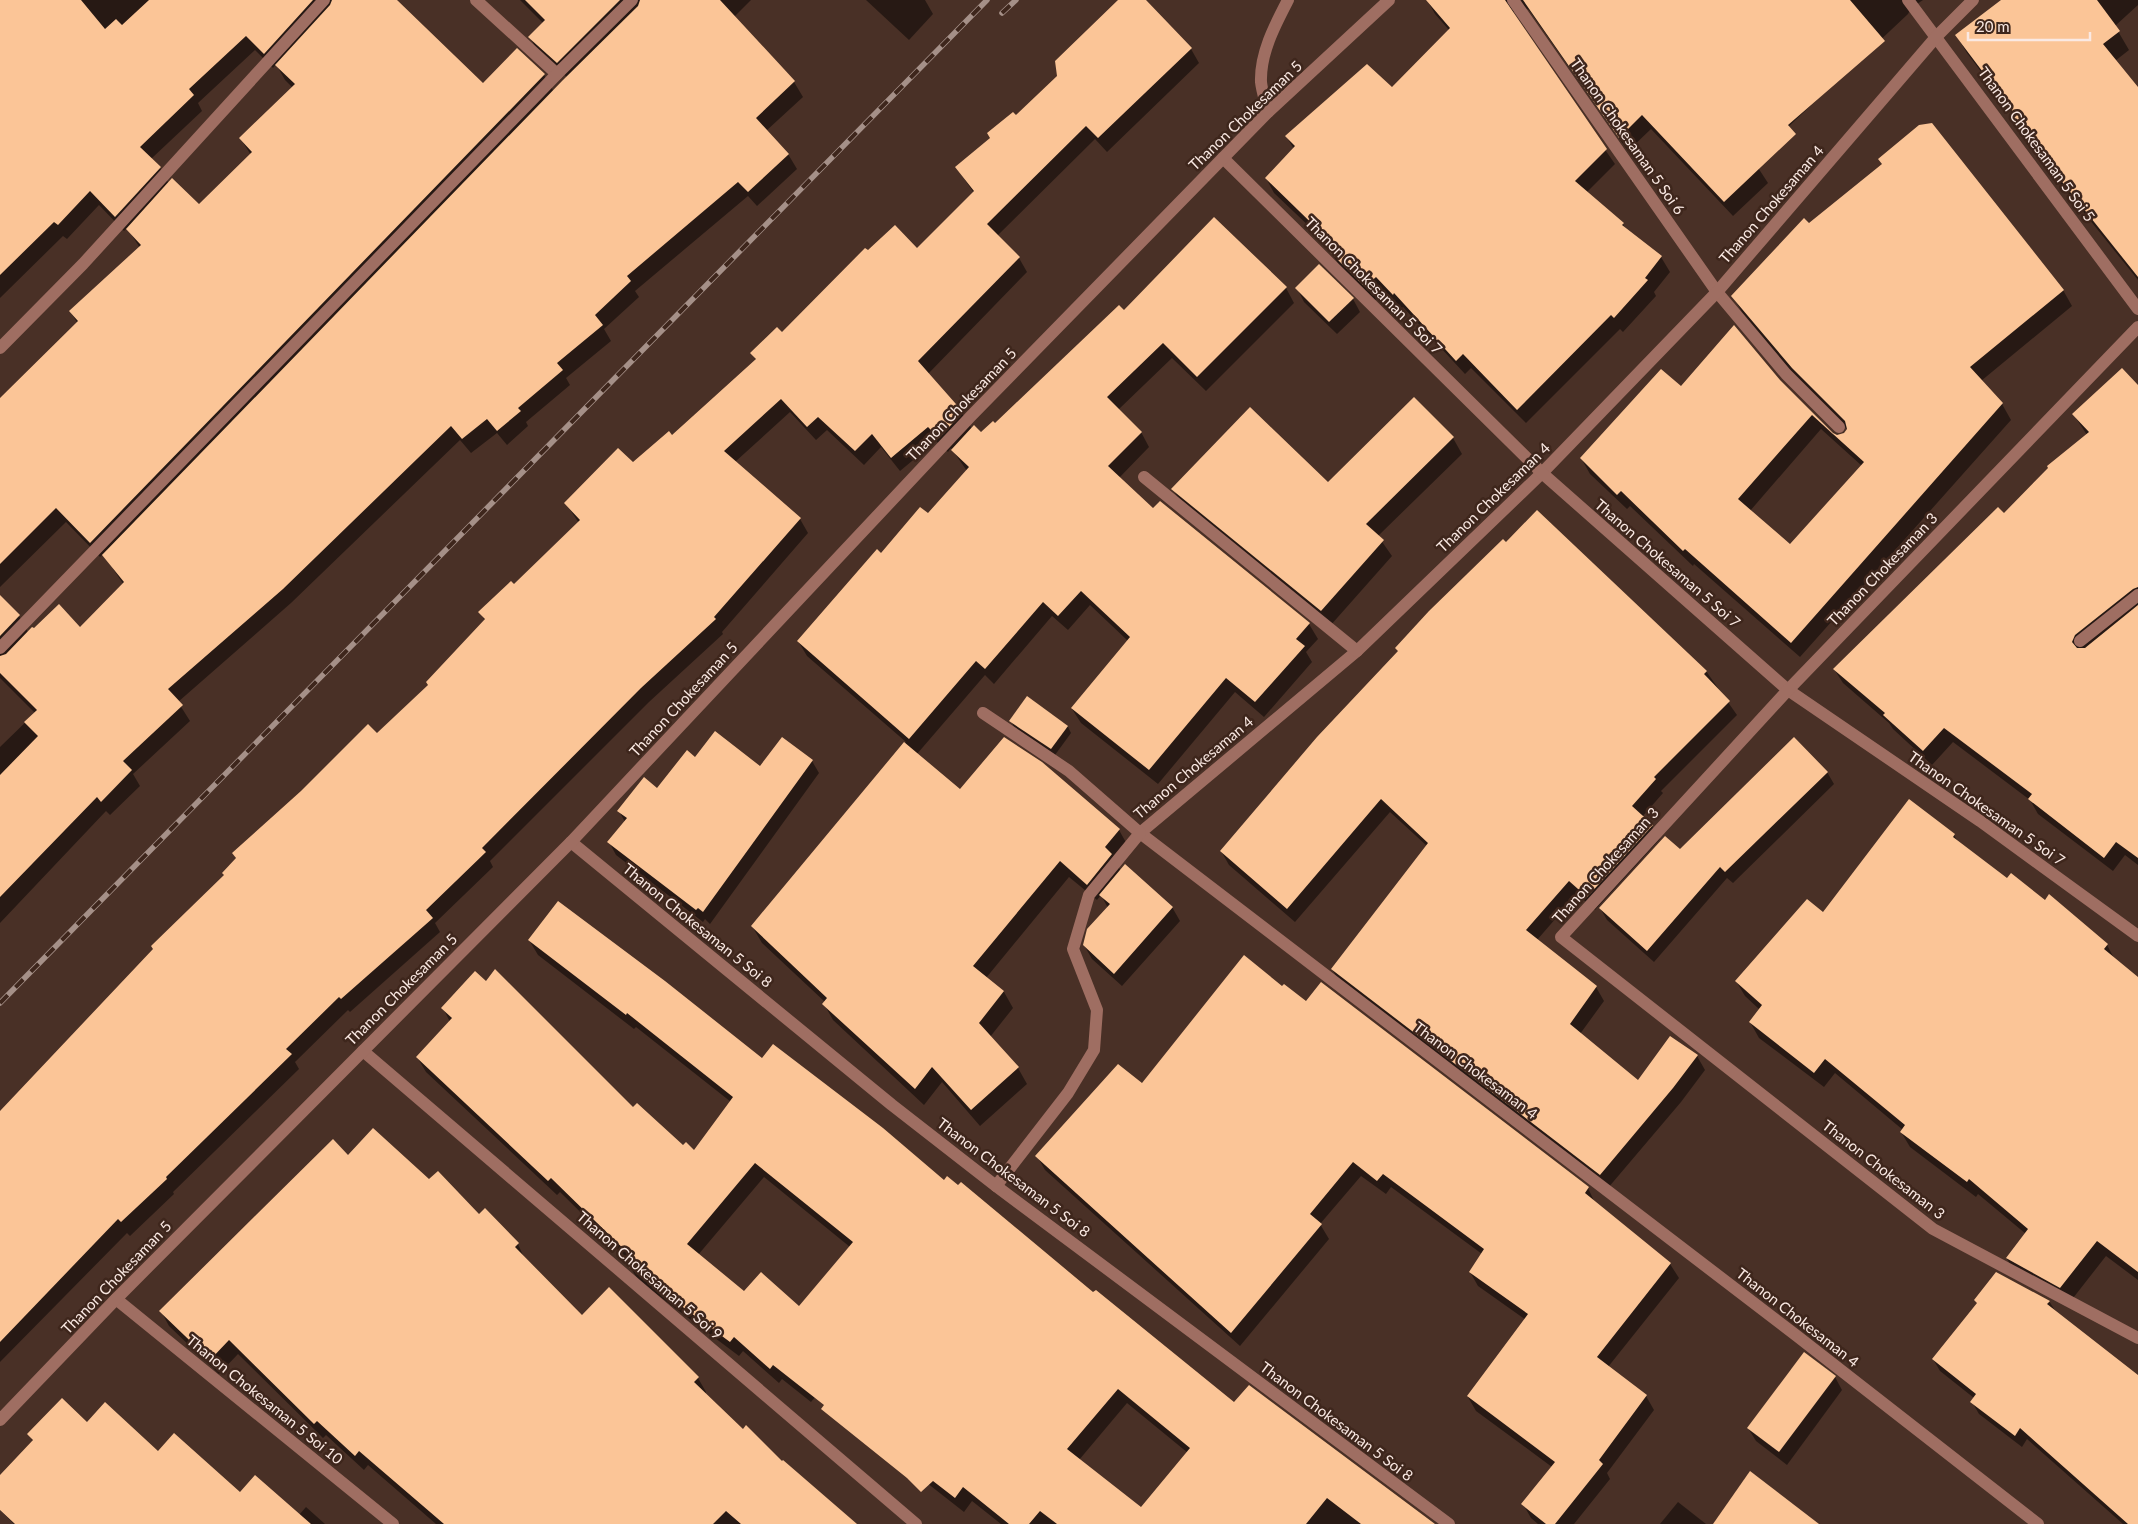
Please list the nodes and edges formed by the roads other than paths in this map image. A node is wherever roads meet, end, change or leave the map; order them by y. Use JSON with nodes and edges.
{"nodes":[{"id":1,"x":324,"y":0,"type":"edge"},
{"id":2,"x":476,"y":0,"type":"edge"},
{"id":3,"x":632,"y":0,"type":"edge"},
{"id":4,"x":1288,"y":0,"type":"edge"},
{"id":5,"x":1389,"y":0,"type":"edge"},
{"id":6,"x":1513,"y":0,"type":"edge"},
{"id":7,"x":1908,"y":0,"type":"edge"},
{"id":8,"x":1973,"y":0,"type":"edge"},
{"id":9,"x":1937,"y":36,"type":"junction"},
{"id":10,"x":557,"y":74,"type":"junction"},
{"id":11,"x":1268,"y":112,"type":"junction"},
{"id":12,"x":1223,"y":158,"type":"junction"},
{"id":13,"x":1717,"y":292,"type":"junction"},
{"id":14,"x":2138,"y":309,"type":"edge"},
{"id":15,"x":2138,"y":327,"type":"edge"},
{"id":16,"x":0,"y":348,"type":"edge"},
{"id":17,"x":1839,"y":427,"type":"dead end"},
{"id":18,"x":1542,"y":473,"type":"junction"},
{"id":19,"x":1144,"y":477,"type":"dead end"},
{"id":20,"x":2138,"y":595,"type":"edge"},
{"id":21,"x":2080,"y":641,"type":"dead end"},
{"id":22,"x":0,"y":648,"type":"edge"},
{"id":23,"x":1357,"y":651,"type":"junction"},
{"id":24,"x":1788,"y":690,"type":"junction"},
{"id":25,"x":983,"y":712,"type":"dead end"},
{"id":26,"x":1140,"y":833,"type":"junction"},
{"id":27,"x":571,"y":842,"type":"junction"},
{"id":28,"x":2138,"y":936,"type":"edge"},
{"id":29,"x":363,"y":1051,"type":"junction"},
{"id":30,"x":996,"y":1186,"type":"junction"},
{"id":31,"x":116,"y":1299,"type":"junction"},
{"id":32,"x":2138,"y":1338,"type":"edge"},
{"id":33,"x":0,"y":1420,"type":"edge"},
{"id":34,"x":393,"y":1524,"type":"edge"},
{"id":35,"x":916,"y":1524,"type":"edge"},
{"id":36,"x":1449,"y":1524,"type":"edge"},
{"id":37,"x":2038,"y":1524,"type":"edge"}],
"edges":[{"from":1,"to":16,"type":"street"},
{"from":2,"to":10,"type":"street"},
{"from":3,"to":10,"type":"street"},
{"from":4,"to":11,"type":"street"},
{"from":5,"to":11,"type":"street","name":"Thanon Chokesaman 5"},
{"from":6,"to":13,"type":"street","name":"Thanon Chokesaman 5 Soi 6"},
{"from":7,"to":9,"type":"street","name":"Thanon Chokesaman 5 Soi 5"},
{"from":8,"to":9,"type":"street","name":"Thanon Chokesaman 4"},
{"from":9,"to":13,"type":"street","name":"Thanon Chokesaman 4"},
{"from":9,"to":14,"type":"street","name":"Thanon Chokesaman 5 Soi 5"},
{"from":10,"to":22,"type":"street"},
{"from":11,"to":12,"type":"street","name":"Thanon Chokesaman 5"},
{"from":12,"to":18,"type":"street","name":"Thanon Chokesaman 5 Soi 7"},
{"from":12,"to":27,"type":"street","name":"Thanon Chokesaman 5"},
{"from":13,"to":17,"type":"street","name":"Thanon Chokesaman 5 Soi 6"},
{"from":13,"to":18,"type":"street","name":"Thanon Chokesaman 4"},
{"from":15,"to":24,"type":"street","name":"Thanon Chokesaman 3"},
{"from":18,"to":23,"type":"street","name":"Thanon Chokesaman 4"},
{"from":18,"to":24,"type":"street","name":"Thanon Chokesaman 5 Soi 7"},
{"from":19,"to":23,"type":"street"},
{"from":20,"to":21,"type":"street"},
{"from":23,"to":26,"type":"street","name":"Thanon Chokesaman 4"},
{"from":24,"to":28,"type":"street","name":"Thanon Chokesaman 5 Soi 7"},
{"from":24,"to":32,"type":"street","name":"Thanon Chokesaman 3"},
{"from":25,"to":26,"type":"street"},
{"from":26,"to":30,"type":"street"},
{"from":26,"to":37,"type":"street","name":"Thanon Chokesaman 4"},
{"from":27,"to":29,"type":"street","name":"Thanon Chokesaman 5"},
{"from":27,"to":30,"type":"street","name":"Thanon Chokesaman 5 Soi 8"},
{"from":29,"to":31,"type":"street","name":"Thanon Chokesaman 5"},
{"from":29,"to":35,"type":"street","name":"Thanon Chokesaman 5 Soi 9"},
{"from":30,"to":36,"type":"street","name":"Thanon Chokesaman 5 Soi 8"},
{"from":31,"to":33,"type":"street","name":"Thanon Chokesaman 5"},
{"from":31,"to":34,"type":"street","name":"Thanon Chokesaman 5 Soi 10"}]}
